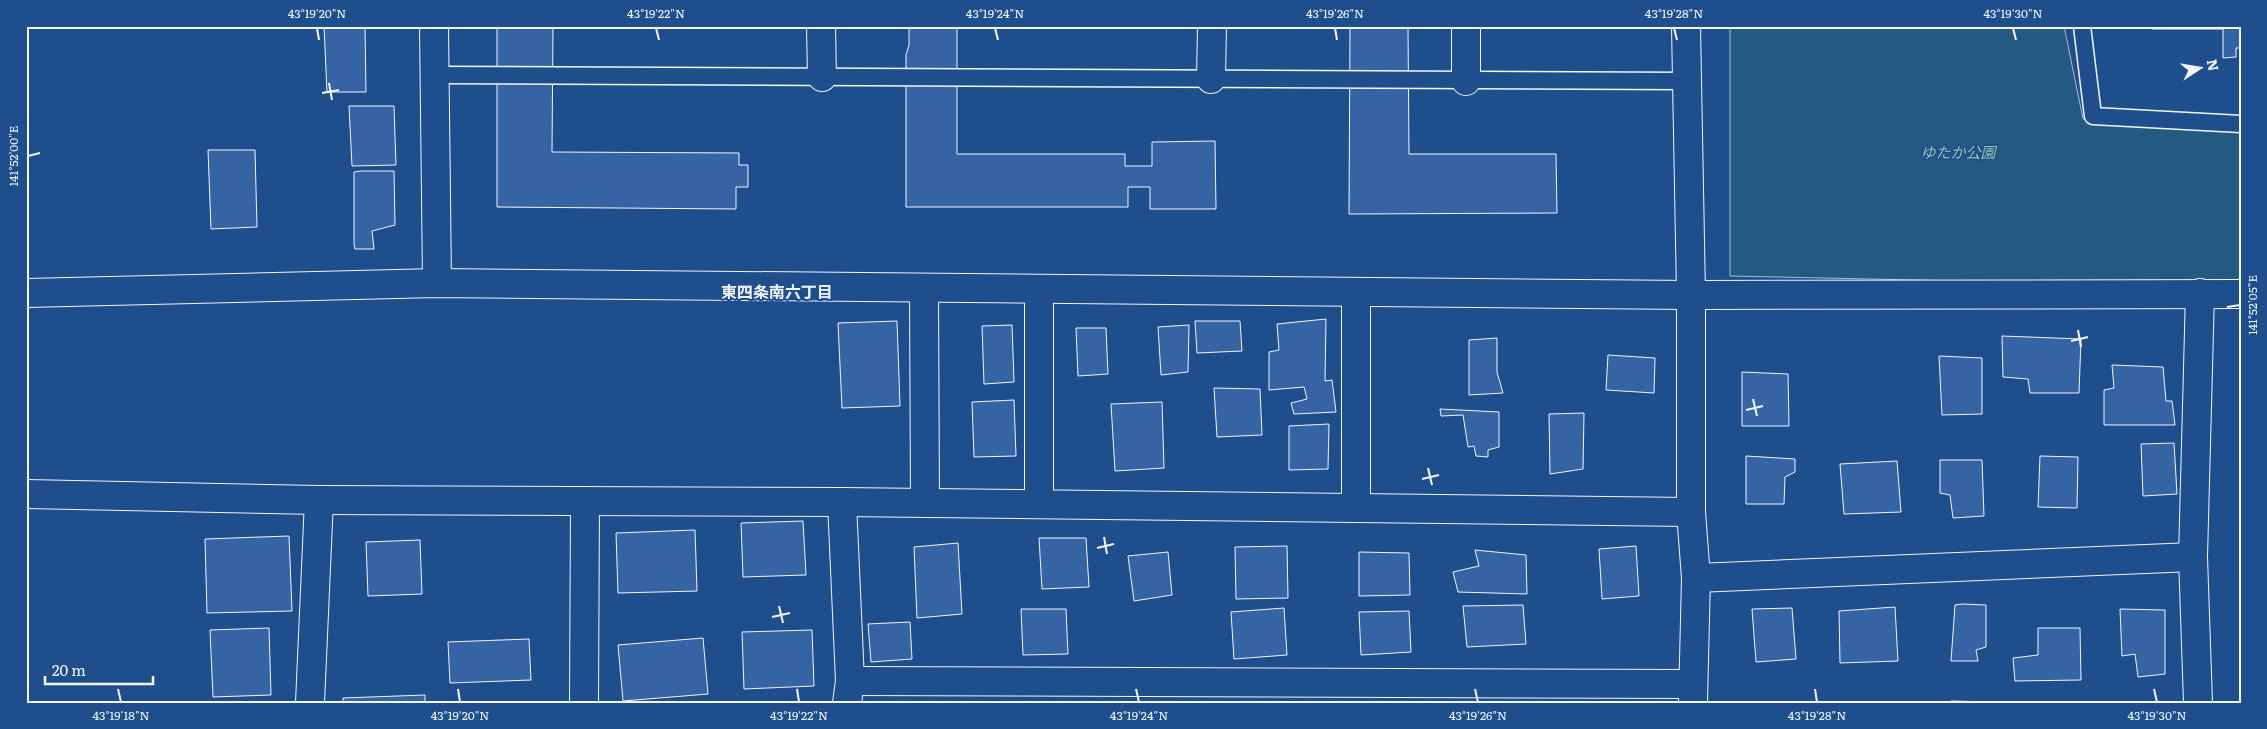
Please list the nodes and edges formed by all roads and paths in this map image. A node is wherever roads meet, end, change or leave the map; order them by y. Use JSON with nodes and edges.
{"nodes":[{"id":1,"x":434,"y":26,"type":"edge"},
{"id":2,"x":821,"y":26,"type":"edge"},
{"id":3,"x":1212,"y":26,"type":"edge"},
{"id":4,"x":1466,"y":26,"type":"edge"},
{"id":5,"x":1686,"y":26,"type":"edge"},
{"id":6,"x":2082,"y":26,"type":"edge"},
{"id":7,"x":434,"y":75,"type":"junction"},
{"id":8,"x":822,"y":77,"type":"junction"},
{"id":9,"x":1211,"y":79,"type":"junction"},
{"id":10,"x":1466,"y":81,"type":"junction"},
{"id":11,"x":1687,"y":81,"type":"junction"},
{"id":12,"x":2241,"y":124,"type":"edge"},
{"id":13,"x":437,"y":283,"type":"junction"},
{"id":14,"x":924,"y":288,"type":"junction"},
{"id":15,"x":1039,"y":289,"type":"junction"},
{"id":16,"x":1356,"y":292,"type":"junction"},
{"id":17,"x":26,"y":293,"type":"edge"},
{"id":18,"x":2200,"y":293,"type":"junction"},
{"id":19,"x":2241,"y":294,"type":"edge"},
{"id":20,"x":1691,"y":296,"type":"junction"},
{"id":21,"x":26,"y":494,"type":"edge"},
{"id":22,"x":319,"y":500,"type":"junction"},
{"id":23,"x":585,"y":502,"type":"junction"},
{"id":24,"x":842,"y":502,"type":"junction"},
{"id":25,"x":925,"y":503,"type":"junction"},
{"id":26,"x":1039,"y":504,"type":"junction"},
{"id":27,"x":1356,"y":508,"type":"junction"},
{"id":28,"x":1691,"y":512,"type":"junction"},
{"id":29,"x":2193,"y":557,"type":"junction"},
{"id":30,"x":1696,"y":578,"type":"junction"},
{"id":31,"x":849,"y":692,"type":"edge"},
{"id":32,"x":1352,"y":693,"type":"edge"},
{"id":33,"x":1693,"y":694,"type":"edge"},
{"id":34,"x":310,"y":703,"type":"edge"},
{"id":35,"x":584,"y":703,"type":"edge"},
{"id":36,"x":2198,"y":703,"type":"edge"}],
"edges":[{"from":1,"to":7,"type":"street"},
{"from":2,"to":8,"type":"street"},
{"from":3,"to":9,"type":"street"},
{"from":4,"to":10,"type":"street"},
{"from":5,"to":11,"type":"street"},
{"from":6,"to":12,"type":"lane"},
{"from":7,"to":8,"type":"lane"},
{"from":7,"to":13,"type":"street"},
{"from":8,"to":9,"type":"lane"},
{"from":9,"to":10,"type":"lane"},
{"from":10,"to":11,"type":"lane"},
{"from":11,"to":20,"type":"street"},
{"from":13,"to":14,"type":"street"},
{"from":13,"to":17,"type":"street"},
{"from":14,"to":15,"type":"street"},
{"from":14,"to":25,"type":"street"},
{"from":15,"to":16,"type":"street"},
{"from":15,"to":26,"type":"street"},
{"from":16,"to":20,"type":"street"},
{"from":16,"to":27,"type":"street"},
{"from":18,"to":19,"type":"street"},
{"from":18,"to":20,"type":"street"},
{"from":18,"to":29,"type":"street"},
{"from":20,"to":28,"type":"street"},
{"from":21,"to":22,"type":"street"},
{"from":22,"to":23,"type":"street"},
{"from":22,"to":34,"type":"street"},
{"from":23,"to":24,"type":"street"},
{"from":23,"to":35,"type":"street"},
{"from":24,"to":25,"type":"street"},
{"from":24,"to":31,"type":"street"},
{"from":25,"to":26,"type":"street"},
{"from":26,"to":27,"type":"street"},
{"from":27,"to":28,"type":"street"},
{"from":28,"to":30,"type":"street"},
{"from":29,"to":30,"type":"street"},
{"from":29,"to":36,"type":"street"},
{"from":30,"to":33,"type":"street"},
{"from":31,"to":32,"type":"street"},
{"from":32,"to":33,"type":"street"}]}
